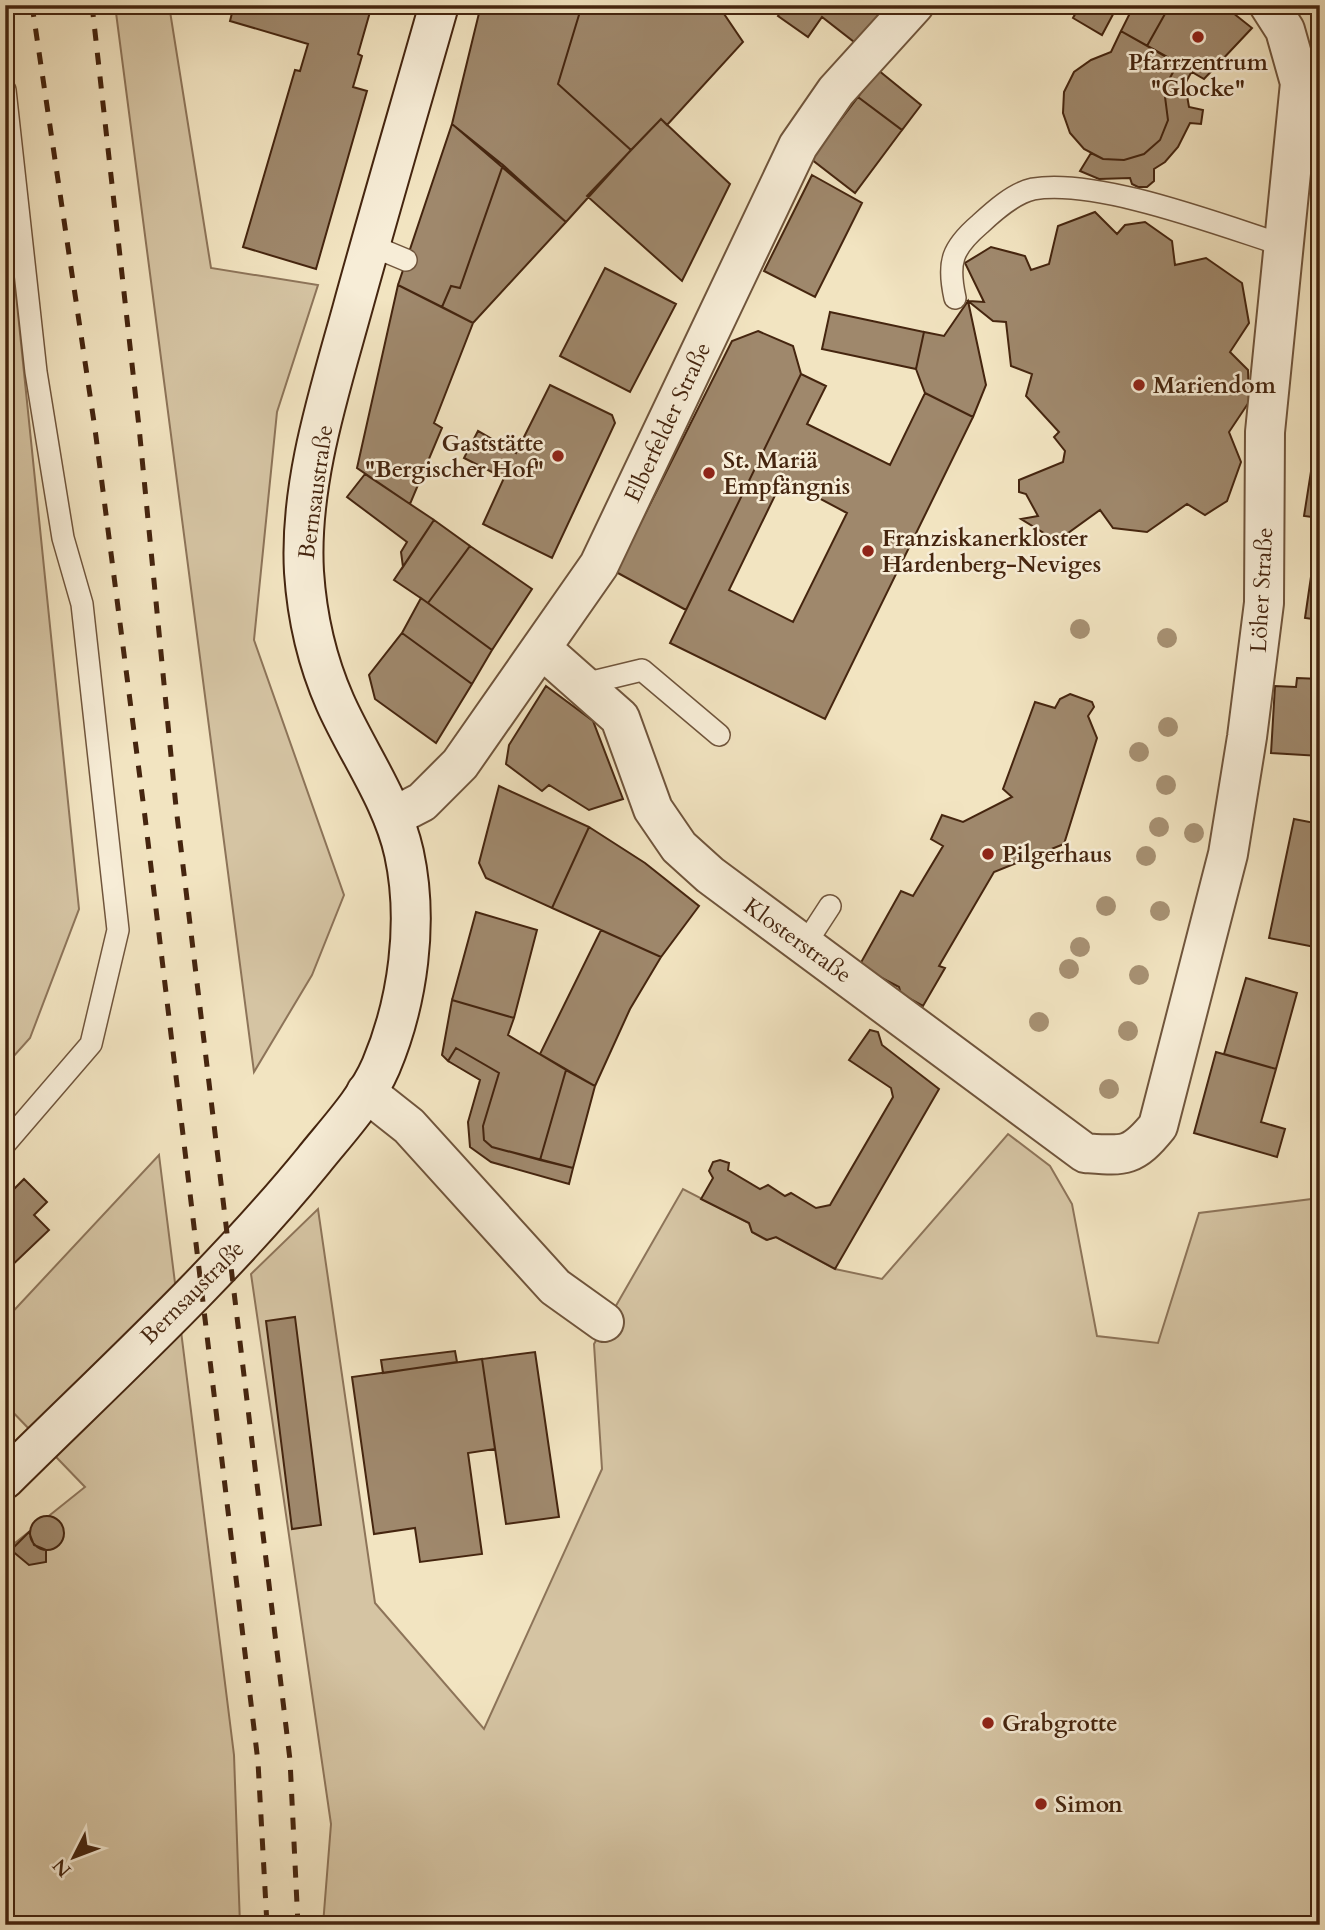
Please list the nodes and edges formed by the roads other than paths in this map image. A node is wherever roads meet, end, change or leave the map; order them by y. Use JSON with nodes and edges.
{"nodes":[{"id":1,"x":439,"y":5,"type":"edge"},
{"id":2,"x":914,"y":5,"type":"edge"},
{"id":3,"x":1269,"y":5,"type":"edge"},
{"id":4,"x":5,"y":90,"type":"edge"},
{"id":5,"x":370,"y":246,"type":"junction"},
{"id":6,"x":1283,"y":246,"type":"junction"},
{"id":7,"x":406,"y":260,"type":"dead end"},
{"id":8,"x":955,"y":298,"type":"dead end"},
{"id":9,"x":542,"y":649,"type":"junction"},
{"id":10,"x":583,"y":684,"type":"junction"},
{"id":11,"x":719,"y":735,"type":"dead end"},
{"id":12,"x":393,"y":817,"type":"junction"},
{"id":13,"x":830,"y":906,"type":"dead end"},
{"id":14,"x":804,"y":946,"type":"junction"},
{"id":15,"x":366,"y":1092,"type":"junction"},
{"id":16,"x":5,"y":1144,"type":"edge"},
{"id":17,"x":1124,"y":1156,"type":"joint"},
{"id":18,"x":604,"y":1322,"type":"dead end"},
{"id":19,"x":5,"y":1479,"type":"edge"}],
"edges":[{"from":1,"to":5,"type":"street","name":"Bernsaustraße"},
{"from":2,"to":9,"type":"street","name":"Elberfelder Straße"},
{"from":3,"to":6,"type":"street","name":"Löher Straße"},
{"from":4,"to":16,"type":"lane"},
{"from":5,"to":7,"type":"lane"},
{"from":5,"to":12,"type":"street","name":"Bernsaustraße"},
{"from":6,"to":8,"type":"lane"},
{"from":6,"to":17,"type":"street","name":"Löher Straße"},
{"from":9,"to":10,"type":"street","name":"Klosterstraße"},
{"from":9,"to":12,"type":"street","name":"Elberfelder Straße"},
{"from":10,"to":11,"type":"lane"},
{"from":10,"to":14,"type":"street","name":"Klosterstraße"},
{"from":12,"to":15,"type":"street","name":"Bernsaustraße"},
{"from":13,"to":14,"type":"lane"},
{"from":14,"to":17,"type":"street","name":"Klosterstraße"},
{"from":15,"to":18,"type":"street"},
{"from":15,"to":19,"type":"street","name":"Bernsaustraße"}]}
